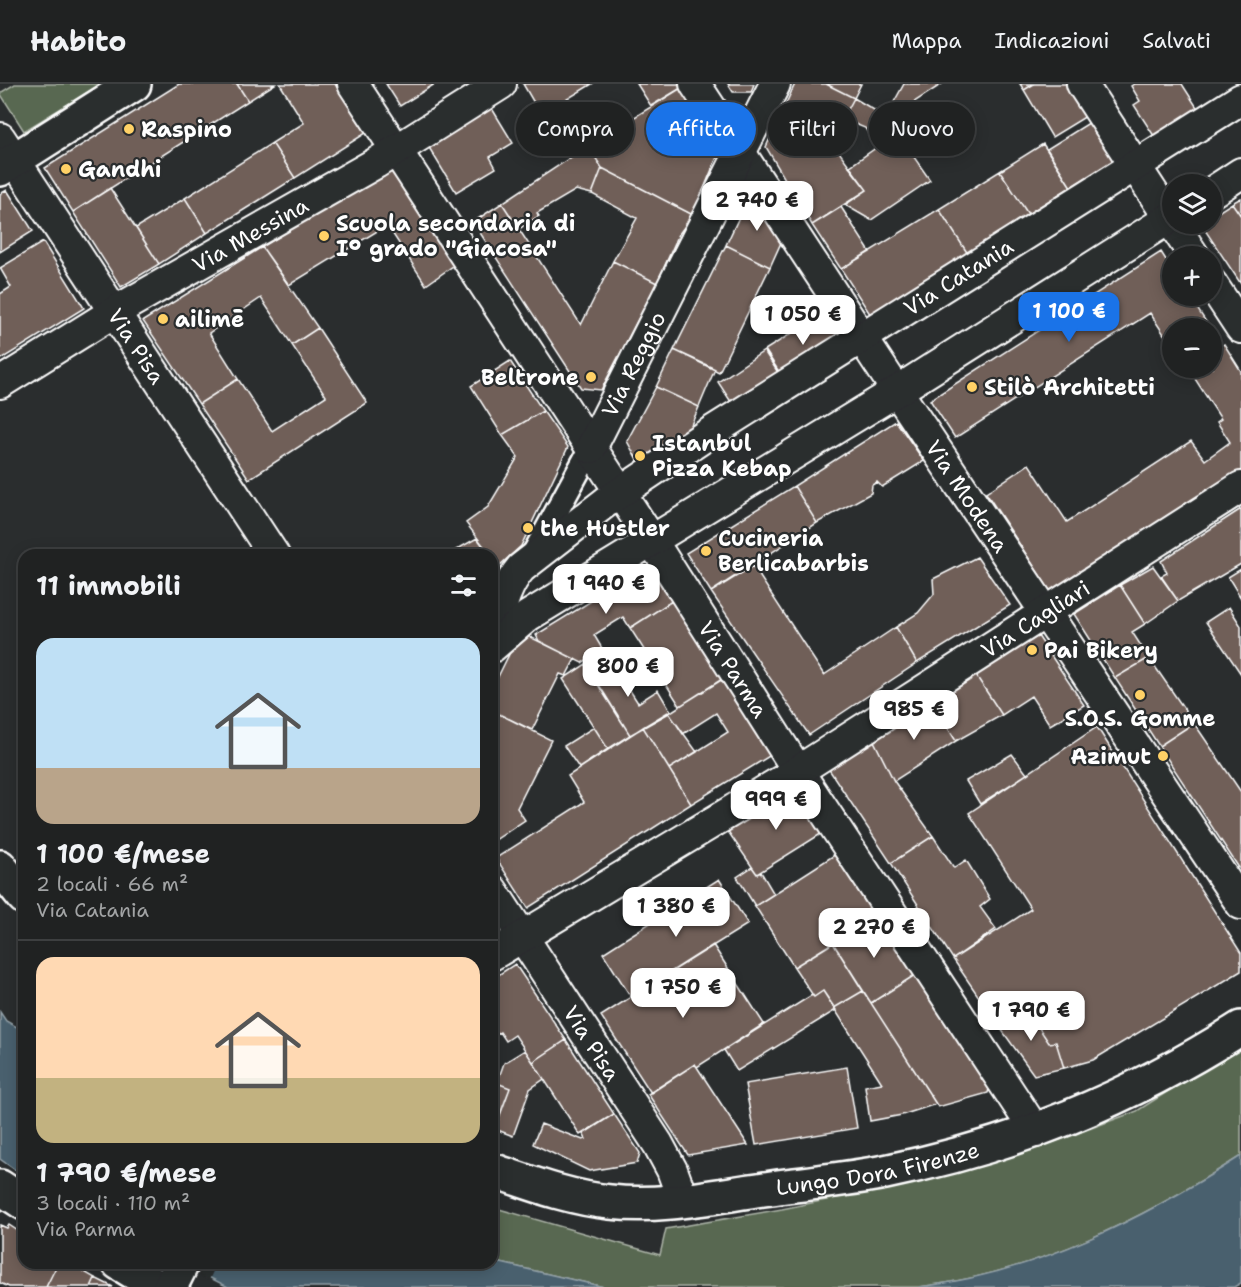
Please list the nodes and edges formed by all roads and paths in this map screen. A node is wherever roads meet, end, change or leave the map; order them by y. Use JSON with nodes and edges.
{"nodes":[{"id":1,"x":134,"y":84,"type":"edge"},
{"id":2,"x":353,"y":84,"type":"edge"},
{"id":3,"x":501,"y":84,"type":"edge"},
{"id":4,"x":695,"y":84,"type":"edge"},
{"id":5,"x":775,"y":84,"type":"edge"},
{"id":6,"x":1082,"y":84,"type":"edge"},
{"id":7,"x":1241,"y":99,"type":"edge"},
{"id":8,"x":706,"y":102,"type":"edge"},
{"id":9,"x":756,"y":123,"type":"edge"},
{"id":10,"x":395,"y":150,"type":"junction"},
{"id":11,"x":5,"y":156,"type":"edge"},
{"id":12,"x":739,"y":156,"type":"edge"},
{"id":13,"x":741,"y":156,"type":"edge"},
{"id":14,"x":1136,"y":166,"type":"junction"},
{"id":15,"x":1241,"y":173,"type":"edge"},
{"id":16,"x":1222,"y":185,"type":"edge"},
{"id":17,"x":1162,"y":205,"type":"edge"},
{"id":18,"x":1162,"y":224,"type":"edge"},
{"id":19,"x":1222,"y":299,"type":"edge"},
{"id":20,"x":114,"y":312,"type":"junction"},
{"id":21,"x":1241,"y":328,"type":"edge"},
{"id":22,"x":862,"y":336,"type":"junction"},
{"id":23,"x":0,"y":383,"type":"edge"},
{"id":24,"x":897,"y":391,"type":"junction"},
{"id":25,"x":591,"y":448,"type":"junction"},
{"id":26,"x":1241,"y":487,"type":"edge"},
{"id":27,"x":620,"y":492,"type":"junction"},
{"id":28,"x":652,"y":540,"type":"junction"},
{"id":29,"x":270,"y":549,"type":"edge"},
{"id":30,"x":531,"y":560,"type":"junction"},
{"id":31,"x":500,"y":592,"type":"edge"},
{"id":32,"x":1045,"y":615,"type":"junction"},
{"id":33,"x":498,"y":642,"type":"edge"},
{"id":34,"x":798,"y":771,"type":"junction"},
{"id":35,"x":0,"y":867,"type":"edge"},
{"id":36,"x":18,"y":890,"type":"edge"},
{"id":37,"x":498,"y":899,"type":"edge"},
{"id":38,"x":1241,"y":904,"type":"edge"},
{"id":39,"x":522,"y":936,"type":"junction"},
{"id":40,"x":498,"y":951,"type":"edge"},
{"id":41,"x":1241,"y":1028,"type":"edge"},
{"id":42,"x":1036,"y":1132,"type":"junction"},
{"id":43,"x":498,"y":1172,"type":"edge"},
{"id":44,"x":0,"y":1187,"type":"edge"},
{"id":45,"x":18,"y":1199,"type":"edge"},
{"id":46,"x":682,"y":1200,"type":"junction"},
{"id":47,"x":140,"y":1269,"type":"edge"},
{"id":48,"x":172,"y":1278,"type":"edge"}],
"edges":[{"from":1,"to":11,"type":"street"},
{"from":2,"to":10,"type":"street","name":"Via Parma"},
{"from":3,"to":10,"type":"street","name":"Via Messina"},
{"from":4,"to":8,"type":"street","name":"Via Modena"},
{"from":5,"to":9,"type":"street","name":"Via Reggio"},
{"from":6,"to":14,"type":"street"},
{"from":7,"to":14,"type":"street","name":"Via Catania"},
{"from":10,"to":20,"type":"street","name":"Via Messina"},
{"from":10,"to":25,"type":"street","name":"Via Parma"},
{"from":11,"to":20,"type":"street","name":"Via Pisa"},
{"from":12,"to":25,"type":"street","name":"Via Reggio"},
{"from":13,"to":22,"type":"street","name":"Via Modena"},
{"from":14,"to":17,"type":"street"},
{"from":14,"to":22,"type":"street","name":"Via Catania"},
{"from":15,"to":16,"type":"street"},
{"from":18,"to":24,"type":"street"},
{"from":19,"to":21,"type":"street"},
{"from":20,"to":23,"type":"street","name":"Via Messina"},
{"from":20,"to":29,"type":"street","name":"Via Pisa"},
{"from":22,"to":24,"type":"street","name":"Via Modena"},
{"from":22,"to":27,"type":"street","name":"Via Catania"},
{"from":24,"to":28,"type":"street"},
{"from":24,"to":32,"type":"street","name":"Via Modena"},
{"from":25,"to":27,"type":"street","name":"Via Parma"},
{"from":25,"to":30,"type":"street","name":"Via Reggio"},
{"from":26,"to":32,"type":"street","name":"Via Cagliari"},
{"from":27,"to":28,"type":"street","name":"Via Parma"},
{"from":27,"to":30,"type":"street","name":"Via Catania"},
{"from":28,"to":33,"type":"street"},
{"from":28,"to":34,"type":"street","name":"Via Parma"},
{"from":30,"to":31,"type":"street","name":"Via Reggio"},
{"from":32,"to":34,"type":"street","name":"Via Cagliari"},
{"from":32,"to":38,"type":"street","name":"Via Modena"},
{"from":34,"to":39,"type":"street","name":"Via Cagliari"},
{"from":34,"to":42,"type":"street","name":"Via Parma"},
{"from":35,"to":36,"type":"street"},
{"from":37,"to":39,"type":"street","name":"Via Pisa"},
{"from":39,"to":40,"type":"street","name":"Via Cagliari"},
{"from":39,"to":46,"type":"street","name":"Via Pisa"},
{"from":41,"to":42,"type":"street","name":"Lungo Dora Firenze"},
{"from":42,"to":46,"type":"street","name":"Lungo Dora Firenze"},
{"from":43,"to":46,"type":"street","name":"Lungo Dora Firenze"},
{"from":44,"to":45,"type":"street"},
{"from":47,"to":48,"type":"street"}]}
